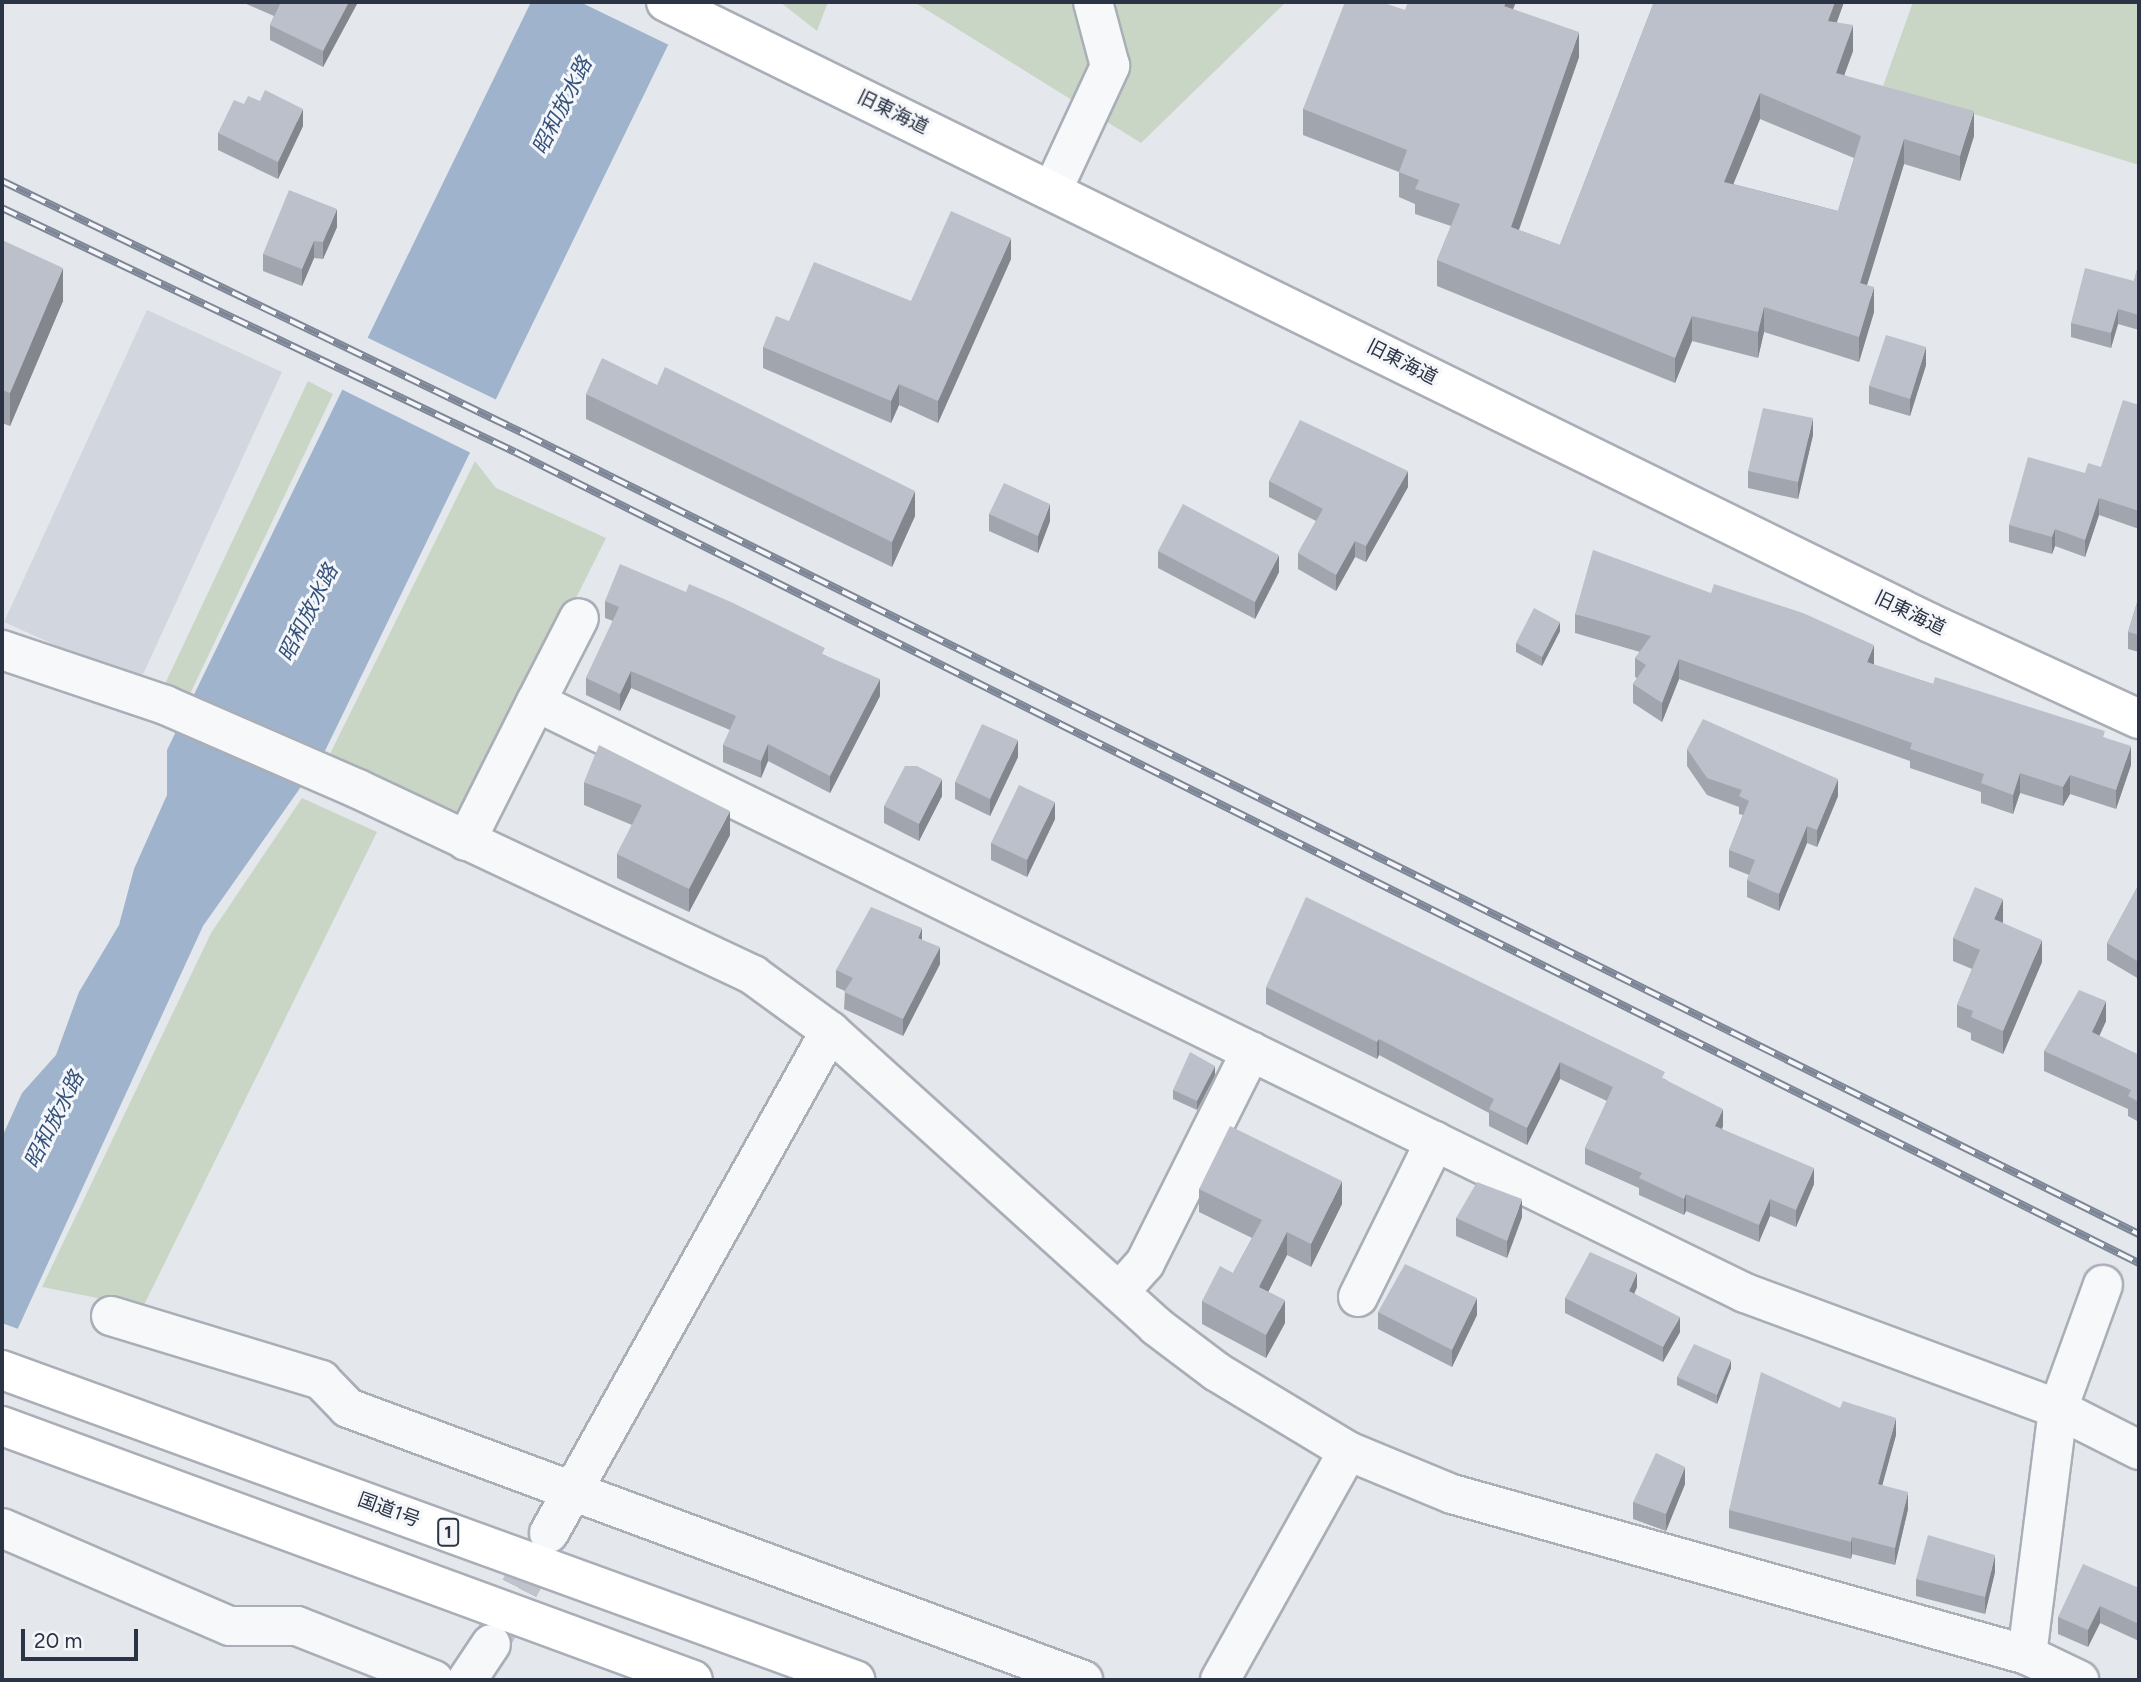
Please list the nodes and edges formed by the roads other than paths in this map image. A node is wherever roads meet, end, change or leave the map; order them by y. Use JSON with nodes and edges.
{"nodes":[{"id":1,"x":667,"y":2,"type":"edge"},
{"id":2,"x":1093,"y":2,"type":"edge"},
{"id":3,"x":1053,"y":189,"type":"junction"},
{"id":4,"x":579,"y":618,"type":"dead end"},
{"id":5,"x":2,"y":650,"type":"edge"},
{"id":6,"x":536,"y":702,"type":"junction"},
{"id":7,"x":2139,"y":719,"type":"edge"},
{"id":8,"x":466,"y":841,"type":"junction"},
{"id":9,"x":830,"y":1031,"type":"junction"},
{"id":10,"x":1251,"y":1051,"type":"junction"},
{"id":11,"x":1435,"y":1141,"type":"junction"},
{"id":12,"x":2103,"y":1285,"type":"dead end"},
{"id":13,"x":1119,"y":1292,"type":"junction"},
{"id":14,"x":1358,"y":1297,"type":"dead end"},
{"id":15,"x":111,"y":1316,"type":"dead end"},
{"id":16,"x":2,"y":1370,"type":"edge"},
{"id":17,"x":2058,"y":1409,"type":"junction"},
{"id":18,"x":11,"y":1429,"type":"edge"},
{"id":19,"x":2139,"y":1450,"type":"edge"},
{"id":20,"x":1348,"y":1451,"type":"junction"},
{"id":21,"x":572,"y":1491,"type":"junction"},
{"id":22,"x":2,"y":1528,"type":"edge"},
{"id":23,"x":549,"y":1532,"type":"tunnel mouth"},
{"id":24,"x":491,"y":1644,"type":"tunnel mouth"},
{"id":25,"x":2027,"y":1655,"type":"junction"},
{"id":26,"x":434,"y":1680,"type":"edge"},
{"id":27,"x":467,"y":1680,"type":"edge"},
{"id":28,"x":693,"y":1680,"type":"edge"},
{"id":29,"x":855,"y":1680,"type":"edge"},
{"id":30,"x":1083,"y":1680,"type":"edge"},
{"id":31,"x":1220,"y":1680,"type":"edge"},
{"id":32,"x":2079,"y":1680,"type":"edge"}],
"edges":[{"from":1,"to":3,"type":"main road","name":"旧東海道"},
{"from":2,"to":3,"type":"street"},
{"from":3,"to":7,"type":"main road","name":"旧東海道"},
{"from":4,"to":6,"type":"street"},
{"from":5,"to":8,"type":"street"},
{"from":6,"to":8,"type":"street"},
{"from":6,"to":10,"type":"street"},
{"from":8,"to":9,"type":"street"},
{"from":9,"to":13,"type":"street"},
{"from":9,"to":21,"type":"street"},
{"from":10,"to":11,"type":"street"},
{"from":10,"to":13,"type":"street"},
{"from":11,"to":14,"type":"street"},
{"from":11,"to":17,"type":"street"},
{"from":12,"to":17,"type":"street"},
{"from":13,"to":20,"type":"street"},
{"from":15,"to":21,"type":"street"},
{"from":16,"to":29,"type":"main road","name":"国道1号","number":"1"},
{"from":17,"to":19,"type":"street"},
{"from":17,"to":25,"type":"street"},
{"from":18,"to":28,"type":"main road"},
{"from":20,"to":25,"type":"street"},
{"from":20,"to":31,"type":"street"},
{"from":21,"to":23,"type":"street"},
{"from":21,"to":30,"type":"street"},
{"from":22,"to":26,"type":"street"},
{"from":24,"to":27,"type":"street"},
{"from":25,"to":32,"type":"street"}]}
